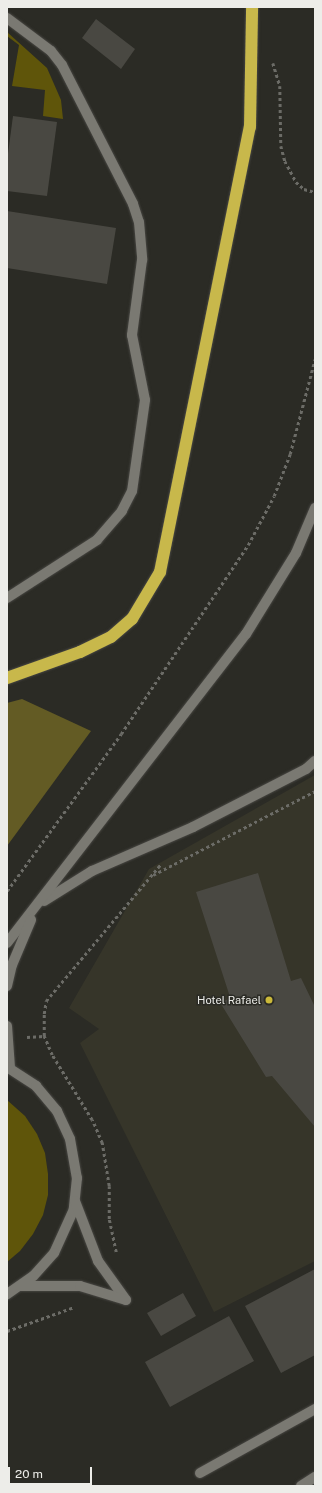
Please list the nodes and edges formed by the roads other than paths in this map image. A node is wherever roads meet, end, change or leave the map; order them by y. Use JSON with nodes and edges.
{"nodes":[{"id":1,"x":252,"y":7,"type":"edge"},
{"id":2,"x":7,"y":18,"type":"edge"},
{"id":3,"x":315,"y":508,"type":"edge"},
{"id":4,"x":7,"y":598,"type":"edge"},
{"id":5,"x":7,"y":678,"type":"edge"},
{"id":6,"x":315,"y":761,"type":"edge"},
{"id":7,"x":37,"y":906,"type":"junction"},
{"id":8,"x":7,"y":944,"type":"edge"},
{"id":9,"x":7,"y":986,"type":"edge"},
{"id":10,"x":7,"y":1026,"type":"edge"},
{"id":11,"x":9,"y":1067,"type":"edge"},
{"id":12,"x":75,"y":1201,"type":"junction"},
{"id":13,"x":20,"y":1286,"type":"junction"},
{"id":14,"x":7,"y":1294,"type":"edge"},
{"id":15,"x":315,"y":1409,"type":"edge"},
{"id":16,"x":200,"y":1473,"type":"dead end"},
{"id":17,"x":315,"y":1477,"type":"edge"},
{"id":18,"x":301,"y":1486,"type":"edge"}],
"edges":[{"from":1,"to":5,"type":"highway"},
{"from":2,"to":4,"type":"street"},
{"from":3,"to":7,"type":"street"},
{"from":6,"to":7,"type":"street"},
{"from":7,"to":8,"type":"street"},
{"from":7,"to":9,"type":"street"},
{"from":10,"to":11,"type":"street"},
{"from":11,"to":12,"type":"street"},
{"from":12,"to":13,"type":"street"},
{"from":12,"to":13,"type":"street"},
{"from":13,"to":14,"type":"street"},
{"from":15,"to":16,"type":"street"},
{"from":17,"to":18,"type":"street"}]}
